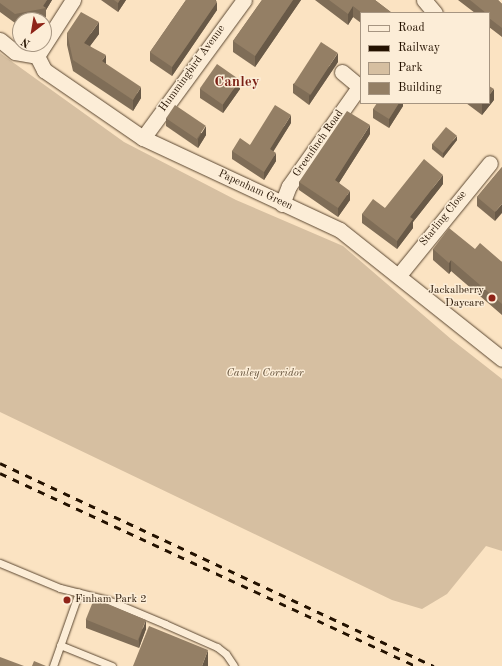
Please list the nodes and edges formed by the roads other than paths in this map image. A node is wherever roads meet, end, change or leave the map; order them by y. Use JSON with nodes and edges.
{"nodes":[{"id":1,"x":73,"y":0,"type":"edge"},
{"id":2,"x":244,"y":0,"type":"edge"},
{"id":3,"x":424,"y":0,"type":"edge"},
{"id":4,"x":434,"y":12,"type":"edge"},
{"id":5,"x":0,"y":40,"type":"edge"},
{"id":6,"x":36,"y":56,"type":"junction"},
{"id":7,"x":342,"y":72,"type":"dead end"},
{"id":8,"x":360,"y":87,"type":"edge"},
{"id":9,"x":143,"y":138,"type":"junction"},
{"id":10,"x":490,"y":163,"type":"dead end"},
{"id":11,"x":282,"y":204,"type":"junction"},
{"id":12,"x":399,"y":275,"type":"junction"},
{"id":13,"x":502,"y":359,"type":"edge"},
{"id":14,"x":0,"y":564,"type":"edge"},
{"id":15,"x":79,"y":592,"type":"junction"},
{"id":16,"x":60,"y":645,"type":"junction"},
{"id":17,"x":53,"y":666,"type":"edge"},
{"id":18,"x":112,"y":666,"type":"edge"},
{"id":19,"x":234,"y":666,"type":"edge"}],
"edges":[{"from":1,"to":6,"type":"street"},
{"from":2,"to":9,"type":"street","name":"Hummingbird Avenue"},
{"from":3,"to":4,"type":"street"},
{"from":5,"to":6,"type":"street"},
{"from":6,"to":9,"type":"street","name":"Papenham Green"},
{"from":7,"to":8,"type":"street","name":"Greenfinch Road"},
{"from":8,"to":11,"type":"street","name":"Greenfinch Road"},
{"from":9,"to":11,"type":"street","name":"Papenham Green"},
{"from":10,"to":12,"type":"street","name":"Starling Close"},
{"from":11,"to":12,"type":"street","name":"Papenham Green"},
{"from":12,"to":13,"type":"street","name":"Papenham Green"},
{"from":14,"to":15,"type":"lane"},
{"from":15,"to":16,"type":"lane"},
{"from":15,"to":19,"type":"lane"},
{"from":16,"to":17,"type":"lane"},
{"from":16,"to":18,"type":"lane"}]}
